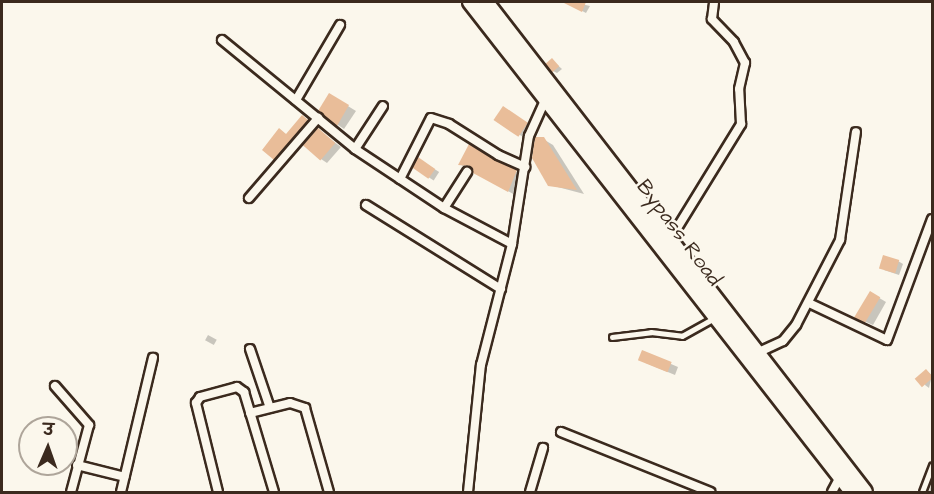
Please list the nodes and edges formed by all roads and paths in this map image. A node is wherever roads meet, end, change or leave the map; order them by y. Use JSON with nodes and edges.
{"nodes":[{"id":1,"x":471,"y":2,"type":"edge"},
{"id":2,"x":486,"y":2,"type":"edge"},
{"id":3,"x":714,"y":2,"type":"edge"},
{"id":4,"x":340,"y":25,"type":"dead end"},
{"id":5,"x":222,"y":40,"type":"dead end"},
{"id":6,"x":547,"y":96,"type":"junction"},
{"id":7,"x":296,"y":100,"type":"junction"},
{"id":8,"x":384,"y":106,"type":"dead end"},
{"id":9,"x":318,"y":118,"type":"junction"},
{"id":10,"x":856,"y":132,"type":"dead end"},
{"id":11,"x":356,"y":149,"type":"junction"},
{"id":12,"x":525,"y":167,"type":"junction"},
{"id":13,"x":466,"y":172,"type":"dead end"},
{"id":14,"x":400,"y":179,"type":"junction"},
{"id":15,"x":249,"y":198,"type":"dead end"},
{"id":16,"x":366,"y":205,"type":"dead end"},
{"id":17,"x":444,"y":208,"type":"junction"},
{"id":18,"x":933,"y":219,"type":"edge"},
{"id":19,"x":671,"y":238,"type":"junction"},
{"id":20,"x":512,"y":244,"type":"junction"},
{"id":21,"x":501,"y":289,"type":"junction"},
{"id":22,"x":809,"y":303,"type":"junction"},
{"id":23,"x":716,"y":316,"type":"junction"},
{"id":24,"x":612,"y":337,"type":"dead end"},
{"id":25,"x":250,"y":349,"type":"dead end"},
{"id":26,"x":759,"y":352,"type":"junction"},
{"id":27,"x":153,"y":358,"type":"dead end"},
{"id":28,"x":55,"y":386,"type":"dead end"},
{"id":29,"x":270,"y":408,"type":"junction"},
{"id":30,"x":250,"y":412,"type":"junction"},
{"id":31,"x":561,"y":432,"type":"dead end"},
{"id":32,"x":543,"y":448,"type":"dead end"},
{"id":33,"x":78,"y":462,"type":"edge"},
{"id":34,"x":78,"y":465,"type":"edge"},
{"id":35,"x":933,"y":466,"type":"edge"},
{"id":36,"x":75,"y":476,"type":"edge"},
{"id":37,"x":125,"y":477,"type":"junction"},
{"id":38,"x":840,"y":477,"type":"junction"},
{"id":39,"x":71,"y":492,"type":"edge"},
{"id":40,"x":121,"y":492,"type":"edge"},
{"id":41,"x":218,"y":492,"type":"edge"},
{"id":42,"x":274,"y":492,"type":"edge"},
{"id":43,"x":329,"y":492,"type":"edge"},
{"id":44,"x":468,"y":492,"type":"edge"},
{"id":45,"x":530,"y":492,"type":"edge"},
{"id":46,"x":710,"y":492,"type":"edge"},
{"id":47,"x":832,"y":492,"type":"edge"},
{"id":48,"x":852,"y":492,"type":"edge"},
{"id":49,"x":865,"y":492,"type":"edge"},
{"id":50,"x":922,"y":492,"type":"edge"}],
"edges":[{"from":1,"to":6,"type":"main road","name":"Bypass Road"},
{"from":2,"to":19,"type":"main road","name":"Bypass Road"},
{"from":3,"to":19,"type":"street"},
{"from":4,"to":7,"type":"street"},
{"from":5,"to":7,"type":"street"},
{"from":6,"to":12,"type":"street"},
{"from":6,"to":23,"type":"main road","name":"Bypass Road"},
{"from":7,"to":9,"type":"street"},
{"from":8,"to":11,"type":"street"},
{"from":9,"to":11,"type":"street"},
{"from":9,"to":15,"type":"street"},
{"from":10,"to":22,"type":"street"},
{"from":11,"to":14,"type":"street"},
{"from":12,"to":14,"type":"street"},
{"from":12,"to":20,"type":"street"},
{"from":13,"to":17,"type":"street"},
{"from":14,"to":17,"type":"street"},
{"from":16,"to":21,"type":"street"},
{"from":17,"to":20,"type":"street"},
{"from":18,"to":22,"type":"street"},
{"from":19,"to":26,"type":"main road","name":"Bypass Road"},
{"from":20,"to":21,"type":"street"},
{"from":21,"to":44,"type":"street"},
{"from":22,"to":26,"type":"street"},
{"from":23,"to":24,"type":"lane"},
{"from":23,"to":38,"type":"main road","name":"Bypass Road"},
{"from":25,"to":29,"type":"street"},
{"from":26,"to":49,"type":"main road","name":"Bypass Road"},
{"from":27,"to":37,"type":"street"},
{"from":28,"to":33,"type":"street"},
{"from":29,"to":30,"type":"street"},
{"from":29,"to":43,"type":"street"},
{"from":30,"to":41,"type":"street"},
{"from":30,"to":42,"type":"street"},
{"from":31,"to":46,"type":"street"},
{"from":32,"to":45,"type":"street"},
{"from":34,"to":37,"type":"street"},
{"from":35,"to":50,"type":"lane"},
{"from":36,"to":39,"type":"street"},
{"from":37,"to":40,"type":"street"},
{"from":38,"to":47,"type":"street"},
{"from":38,"to":48,"type":"main road","name":"Bypass Road"}]}
